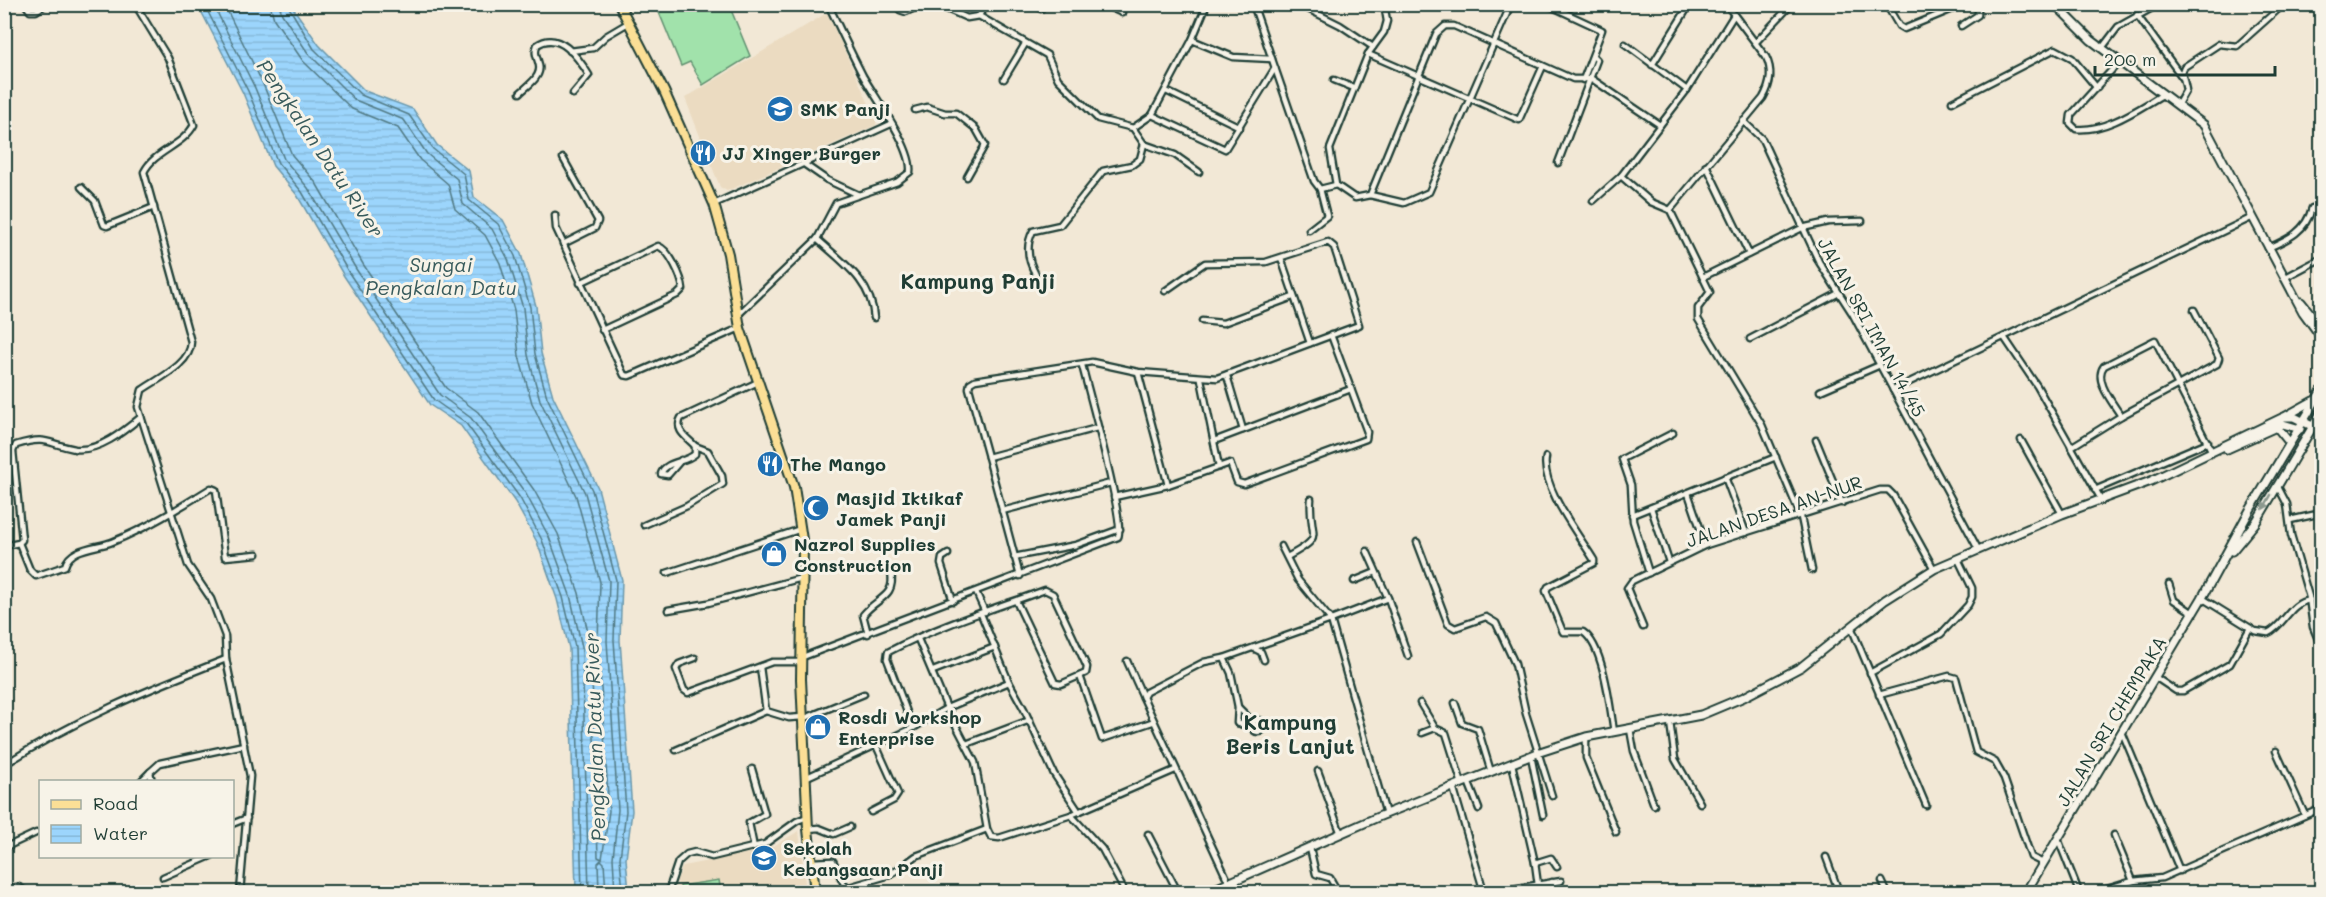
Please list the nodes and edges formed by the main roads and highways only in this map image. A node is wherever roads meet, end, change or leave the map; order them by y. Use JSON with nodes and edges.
{"nodes":[{"id":1,"x":619,"y":4,"type":"edge"},
{"id":2,"x":816,"y":892,"type":"edge"}],
"edges":[{"from":1,"to":2,"type":"main road"}]}
